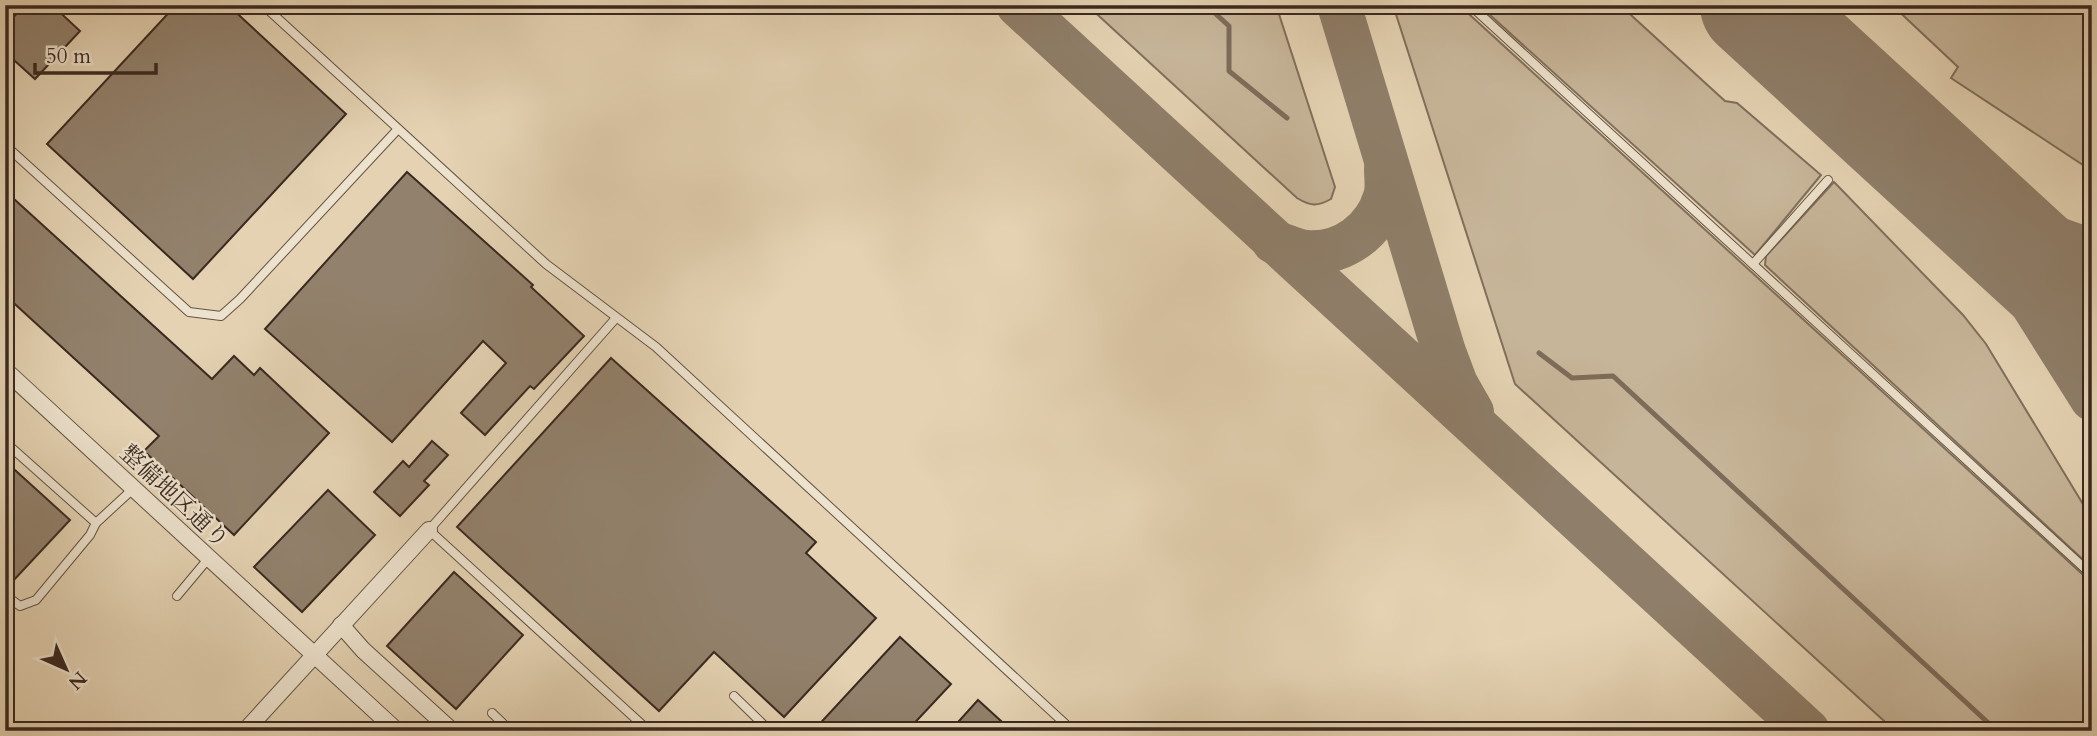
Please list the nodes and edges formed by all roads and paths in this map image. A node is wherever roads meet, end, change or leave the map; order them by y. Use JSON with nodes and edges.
{"nodes":[{"id":1,"x":263,"y":5,"type":"edge"},
{"id":2,"x":1469,"y":5,"type":"edge"},
{"id":3,"x":398,"y":129,"type":"junction"},
{"id":4,"x":5,"y":145,"type":"edge"},
{"id":5,"x":1828,"y":180,"type":"dead end"},
{"id":6,"x":1753,"y":264,"type":"junction"},
{"id":7,"x":616,"y":318,"type":"junction"},
{"id":8,"x":5,"y":370,"type":"edge"},
{"id":9,"x":5,"y":442,"type":"edge"},
{"id":10,"x":134,"y":488,"type":"junction"},
{"id":11,"x":96,"y":523,"type":"junction"},
{"id":12,"x":429,"y":530,"type":"junction"},
{"id":13,"x":208,"y":559,"type":"junction"},
{"id":14,"x":2092,"y":575,"type":"edge"},
{"id":15,"x":5,"y":595,"type":"edge"},
{"id":16,"x":177,"y":596,"type":"dead end"},
{"id":17,"x":341,"y":625,"type":"junction"},
{"id":18,"x":313,"y":655,"type":"junction"},
{"id":19,"x":734,"y":696,"type":"dead end"},
{"id":20,"x":492,"y":713,"type":"dead end"},
{"id":21,"x":245,"y":731,"type":"edge"},
{"id":22,"x":397,"y":731,"type":"edge"},
{"id":23,"x":452,"y":731,"type":"edge"},
{"id":24,"x":511,"y":731,"type":"edge"},
{"id":25,"x":649,"y":731,"type":"edge"},
{"id":26,"x":770,"y":731,"type":"edge"},
{"id":27,"x":1073,"y":731,"type":"edge"}],
"edges":[{"from":1,"to":3,"type":"lane"},
{"from":2,"to":6,"type":"lane"},
{"from":3,"to":4,"type":"lane"},
{"from":3,"to":7,"type":"lane"},
{"from":5,"to":6,"type":"lane"},
{"from":6,"to":14,"type":"lane"},
{"from":7,"to":12,"type":"lane"},
{"from":7,"to":27,"type":"lane"},
{"from":8,"to":10,"type":"street","name":"整備地区通り"},
{"from":9,"to":11,"type":"lane"},
{"from":10,"to":11,"type":"lane"},
{"from":10,"to":13,"type":"street","name":"整備地区通り"},
{"from":11,"to":15,"type":"lane"},
{"from":12,"to":17,"type":"street"},
{"from":12,"to":25,"type":"lane"},
{"from":13,"to":16,"type":"lane"},
{"from":13,"to":18,"type":"street","name":"整備地区通り"},
{"from":17,"to":18,"type":"street"},
{"from":17,"to":23,"type":"street"},
{"from":18,"to":21,"type":"street"},
{"from":18,"to":22,"type":"street","name":"整備地区通り"},
{"from":19,"to":26,"type":"lane"},
{"from":20,"to":24,"type":"lane"}]}
